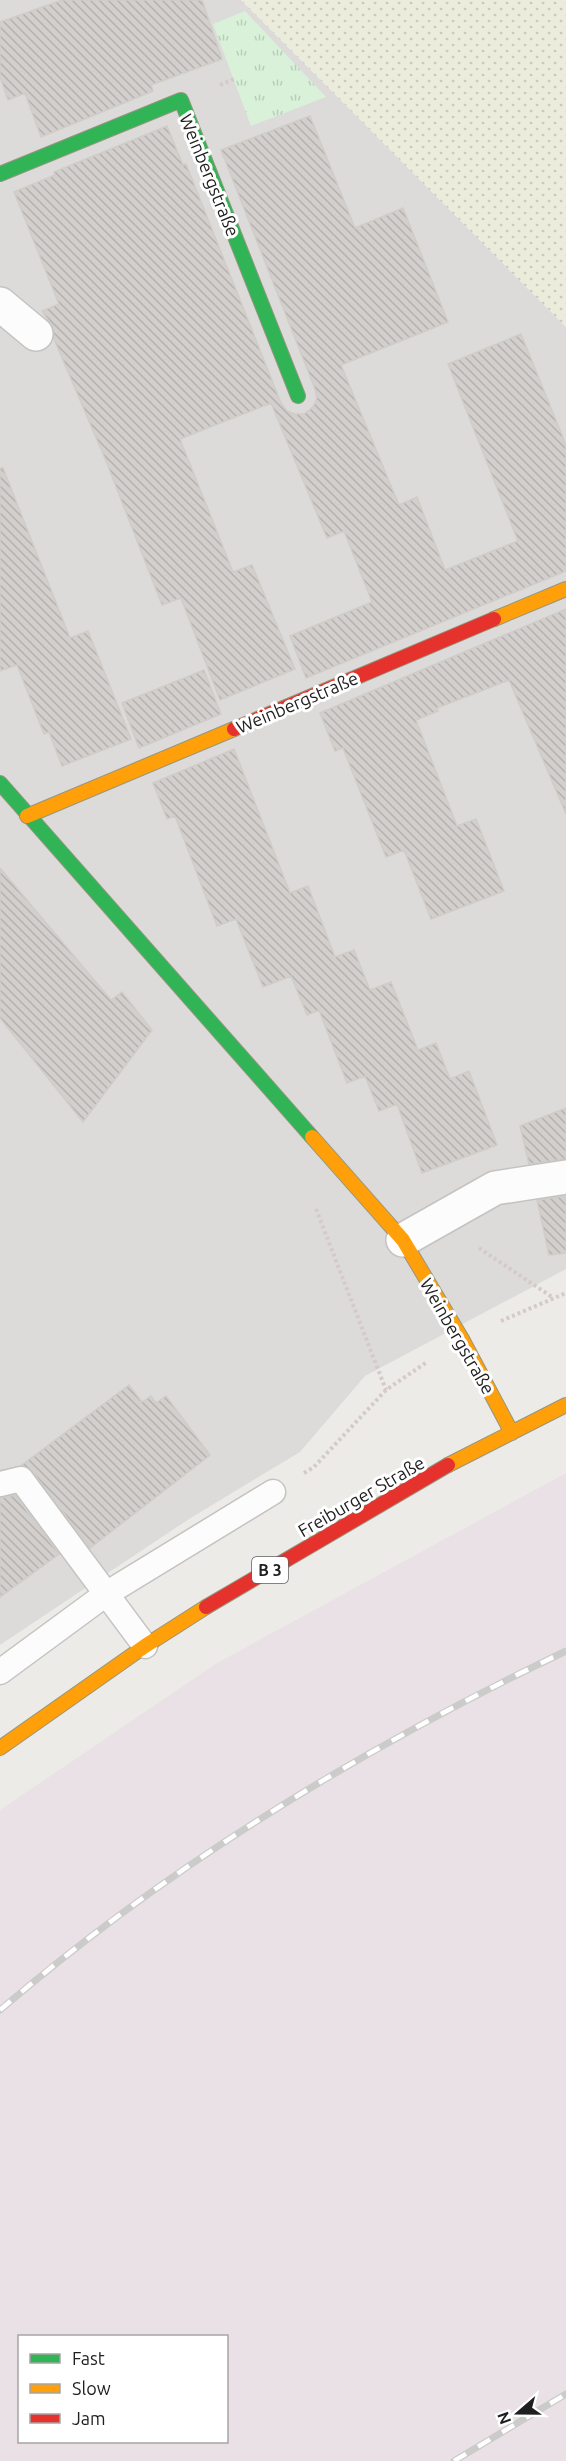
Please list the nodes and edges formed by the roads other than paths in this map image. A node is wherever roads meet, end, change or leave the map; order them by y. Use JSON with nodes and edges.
{"nodes":[{"id":1,"x":0,"y":174,"type":"edge"},
{"id":2,"x":0,"y":304,"type":"edge"},
{"id":3,"x":36,"y":334,"type":"dead end"},
{"id":4,"x":298,"y":396,"type":"dead end"},
{"id":5,"x":566,"y":589,"type":"edge"},
{"id":6,"x":0,"y":783,"type":"edge"},
{"id":7,"x":27,"y":816,"type":"junction"},
{"id":8,"x":566,"y":1177,"type":"edge"},
{"id":9,"x":403,"y":1240,"type":"junction"},
{"id":10,"x":566,"y":1405,"type":"edge"},
{"id":11,"x":512,"y":1433,"type":"junction"},
{"id":12,"x":0,"y":1484,"type":"edge"},
{"id":13,"x":273,"y":1492,"type":"road end"},
{"id":14,"x":106,"y":1593,"type":"junction"},
{"id":15,"x":145,"y":1646,"type":"junction"},
{"id":16,"x":0,"y":1672,"type":"edge"},
{"id":17,"x":0,"y":1748,"type":"edge"}],
"edges":[{"from":1,"to":4,"type":"street","name":"Weinbergstraße"},
{"from":2,"to":3,"type":"street"},
{"from":5,"to":7,"type":"street","name":"Weinbergstraße"},
{"from":6,"to":7,"type":"street","name":"Weinbergstraße"},
{"from":7,"to":9,"type":"street","name":"Weinbergstraße"},
{"from":8,"to":9,"type":"street"},
{"from":9,"to":11,"type":"street","name":"Weinbergstraße"},
{"from":10,"to":11,"type":"street","name":"Freiburger Straße","number":"B 3"},
{"from":11,"to":15,"type":"street","name":"Freiburger Straße","number":"B 3"},
{"from":12,"to":14,"type":"lane"},
{"from":13,"to":14,"type":"lane"},
{"from":14,"to":15,"type":"lane"},
{"from":14,"to":16,"type":"lane"},
{"from":15,"to":17,"type":"street","name":"Freiburger Straße","number":"B 3"}]}
